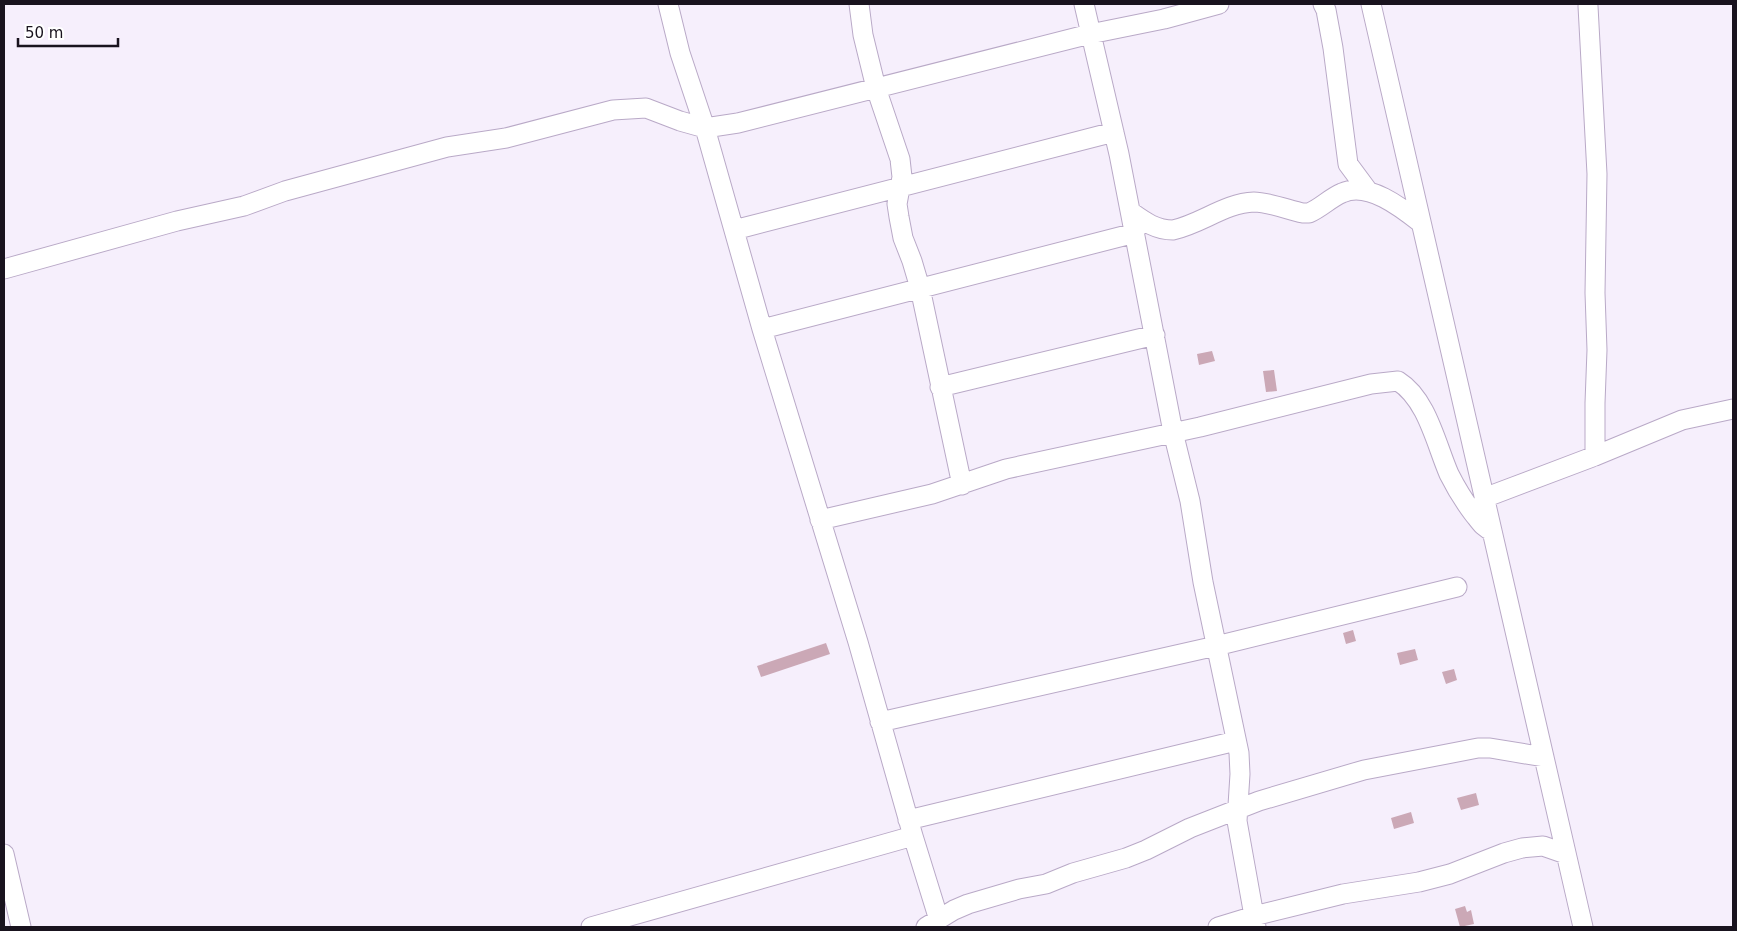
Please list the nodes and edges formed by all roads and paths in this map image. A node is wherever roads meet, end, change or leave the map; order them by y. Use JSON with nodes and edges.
{"nodes":[{"id":1,"x":668,"y":4,"type":"edge"},
{"id":2,"x":859,"y":4,"type":"edge"},
{"id":3,"x":1084,"y":4,"type":"edge"},
{"id":4,"x":1219,"y":4,"type":"edge"},
{"id":5,"x":1323,"y":4,"type":"edge"},
{"id":6,"x":1371,"y":4,"type":"edge"},
{"id":7,"x":1588,"y":6,"type":"dead end"},
{"id":8,"x":1090,"y":34,"type":"junction"},
{"id":9,"x":876,"y":88,"type":"junction"},
{"id":10,"x":705,"y":128,"type":"junction"},
{"id":11,"x":1114,"y":132,"type":"junction"},
{"id":12,"x":900,"y":187,"type":"junction"},
{"id":13,"x":1368,"y":191,"type":"junction"},
{"id":14,"x":1131,"y":212,"type":"junction"},
{"id":15,"x":1421,"y":223,"type":"junction"},
{"id":16,"x":734,"y":230,"type":"junction"},
{"id":17,"x":1135,"y":233,"type":"junction"},
{"id":18,"x":4,"y":269,"type":"edge"},
{"id":19,"x":920,"y":288,"type":"junction"},
{"id":20,"x":762,"y":329,"type":"junction"},
{"id":21,"x":1155,"y":335,"type":"junction"},
{"id":22,"x":940,"y":387,"type":"junction"},
{"id":23,"x":1733,"y":409,"type":"edge"},
{"id":24,"x":1173,"y":432,"type":"junction"},
{"id":25,"x":1595,"y":456,"type":"junction"},
{"id":26,"x":962,"y":485,"type":"junction"},
{"id":27,"x":1484,"y":498,"type":"junction"},
{"id":28,"x":820,"y":520,"type":"junction"},
{"id":29,"x":1492,"y":531,"type":"junction"},
{"id":30,"x":1457,"y":587,"type":"dead end"},
{"id":31,"x":1216,"y":646,"type":"junction"},
{"id":32,"x":880,"y":722,"type":"junction"},
{"id":33,"x":1236,"y":740,"type":"junction"},
{"id":34,"x":1544,"y":757,"type":"junction"},
{"id":35,"x":1236,"y":809,"type":"junction"},
{"id":36,"x":910,"y":828,"type":"junction"},
{"id":37,"x":4,"y":854,"type":"edge"},
{"id":38,"x":1566,"y":854,"type":"junction"},
{"id":39,"x":1255,"y":922,"type":"edge"},
{"id":40,"x":932,"y":923,"type":"edge"},
{"id":41,"x":21,"y":927,"type":"edge"},
{"id":42,"x":591,"y":927,"type":"edge"},
{"id":43,"x":1218,"y":927,"type":"edge"},
{"id":44,"x":1583,"y":927,"type":"edge"}],
"edges":[{"from":1,"to":10,"type":"street"},
{"from":2,"to":9,"type":"street"},
{"from":3,"to":8,"type":"street"},
{"from":4,"to":8,"type":"street"},
{"from":5,"to":13,"type":"street"},
{"from":6,"to":15,"type":"street"},
{"from":7,"to":25,"type":"street"},
{"from":8,"to":9,"type":"street"},
{"from":8,"to":11,"type":"street"},
{"from":9,"to":10,"type":"street"},
{"from":9,"to":12,"type":"street"},
{"from":10,"to":16,"type":"street"},
{"from":10,"to":18,"type":"street"},
{"from":11,"to":12,"type":"street"},
{"from":11,"to":14,"type":"street"},
{"from":12,"to":16,"type":"street"},
{"from":12,"to":19,"type":"street"},
{"from":13,"to":14,"type":"street"},
{"from":13,"to":15,"type":"street"},
{"from":14,"to":17,"type":"street"},
{"from":15,"to":27,"type":"street"},
{"from":16,"to":20,"type":"street"},
{"from":17,"to":19,"type":"street"},
{"from":17,"to":21,"type":"street"},
{"from":19,"to":20,"type":"street"},
{"from":19,"to":22,"type":"street"},
{"from":20,"to":28,"type":"street"},
{"from":21,"to":22,"type":"street"},
{"from":21,"to":24,"type":"street"},
{"from":22,"to":26,"type":"street"},
{"from":23,"to":25,"type":"street"},
{"from":24,"to":26,"type":"street"},
{"from":24,"to":29,"type":"street"},
{"from":24,"to":31,"type":"street"},
{"from":25,"to":27,"type":"street"},
{"from":26,"to":28,"type":"street"},
{"from":27,"to":29,"type":"street"},
{"from":28,"to":32,"type":"street"},
{"from":29,"to":34,"type":"street"},
{"from":30,"to":31,"type":"street"},
{"from":31,"to":32,"type":"street"},
{"from":31,"to":33,"type":"street"},
{"from":32,"to":36,"type":"street"},
{"from":33,"to":35,"type":"street"},
{"from":33,"to":36,"type":"street"},
{"from":34,"to":35,"type":"street"},
{"from":34,"to":38,"type":"street"},
{"from":35,"to":39,"type":"street"},
{"from":35,"to":40,"type":"street"},
{"from":36,"to":40,"type":"street"},
{"from":36,"to":42,"type":"street"},
{"from":37,"to":41,"type":"street"},
{"from":38,"to":39,"type":"street"},
{"from":38,"to":44,"type":"street"},
{"from":39,"to":43,"type":"street"}]}
